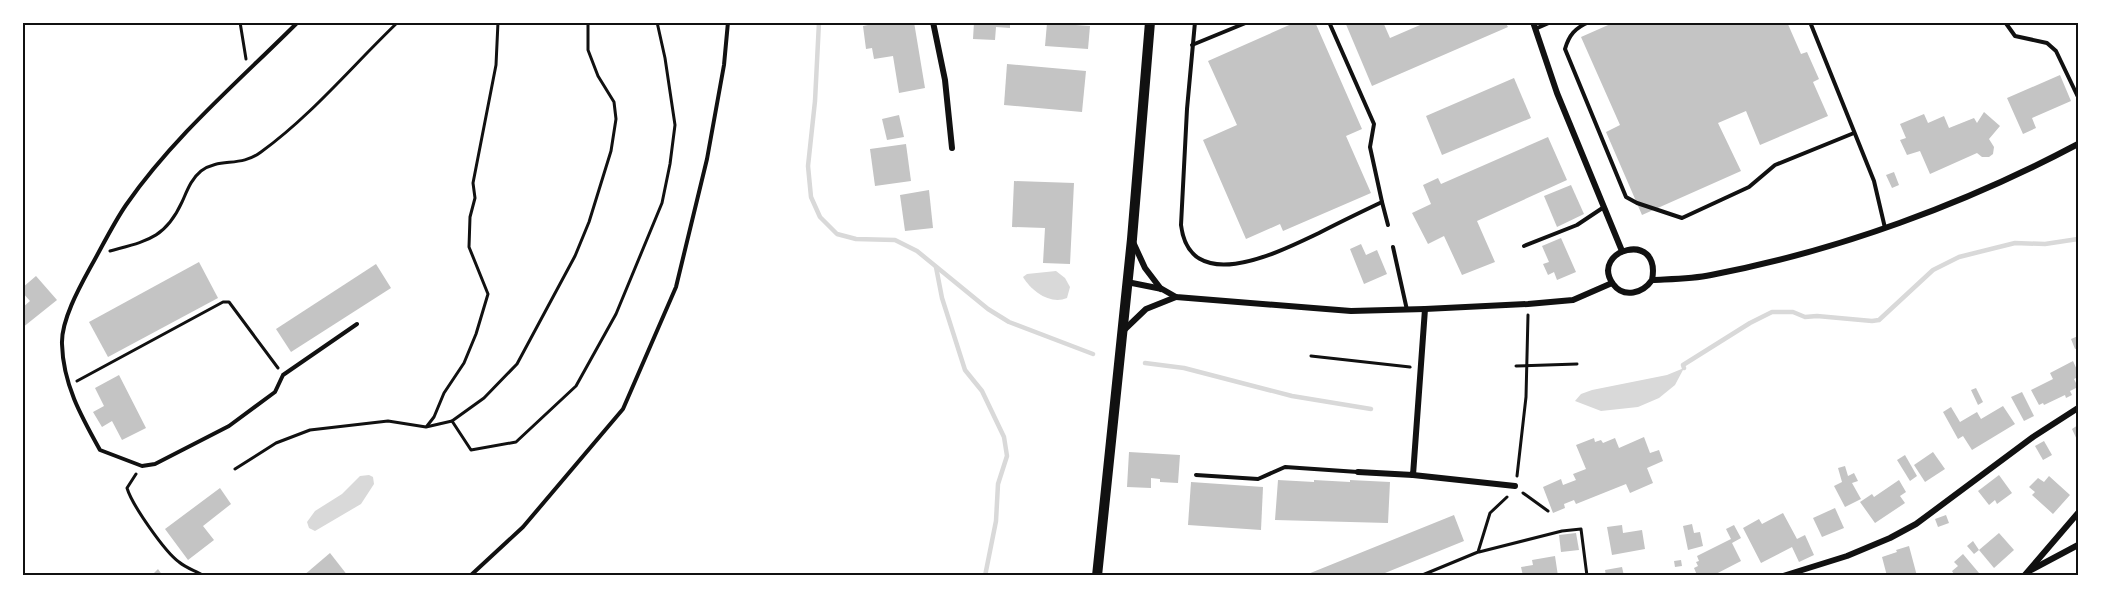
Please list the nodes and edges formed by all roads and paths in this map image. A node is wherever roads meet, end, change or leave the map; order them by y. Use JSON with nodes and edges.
{"nodes":[{"id":1,"x":240,"y":22,"type":"edge"},
{"id":2,"x":298,"y":22,"type":"edge"},
{"id":3,"x":398,"y":22,"type":"edge"},
{"id":4,"x":498,"y":22,"type":"edge"},
{"id":5,"x":588,"y":22,"type":"edge"},
{"id":6,"x":657,"y":22,"type":"edge"},
{"id":7,"x":728,"y":22,"type":"edge"},
{"id":8,"x":933,"y":22,"type":"edge"},
{"id":9,"x":1150,"y":22,"type":"edge"},
{"id":10,"x":1195,"y":22,"type":"edge"},
{"id":11,"x":1248,"y":22,"type":"edge"},
{"id":12,"x":1329,"y":22,"type":"edge"},
{"id":13,"x":1551,"y":22,"type":"edge"},
{"id":14,"x":1588,"y":22,"type":"edge"},
{"id":15,"x":1810,"y":22,"type":"edge"},
{"id":16,"x":2005,"y":22,"type":"edge"},
{"id":17,"x":1534,"y":25,"type":"edge"},
{"id":18,"x":1192,"y":45,"type":"junction"},
{"id":19,"x":248,"y":72,"type":"junction"},
{"id":20,"x":2079,"y":97,"type":"edge"},
{"id":21,"x":1854,"y":132,"type":"junction"},
{"id":22,"x":2079,"y":144,"type":"edge"},
{"id":23,"x":952,"y":148,"type":"dead end"},
{"id":24,"x":1382,"y":202,"type":"junction"},
{"id":25,"x":1605,"y":207,"type":"junction"},
{"id":26,"x":1388,"y":225,"type":"dead end"},
{"id":27,"x":1885,"y":228,"type":"junction"},
{"id":28,"x":1132,"y":240,"type":"junction"},
{"id":29,"x":1524,"y":246,"type":"dead end"},
{"id":30,"x":1394,"y":247,"type":"dead end"},
{"id":31,"x":1622,"y":251,"type":"junction"},
{"id":32,"x":98,"y":254,"type":"junction"},
{"id":33,"x":1652,"y":280,"type":"junction"},
{"id":34,"x":1127,"y":282,"type":"junction"},
{"id":35,"x":1612,"y":283,"type":"junction"},
{"id":36,"x":1162,"y":289,"type":"junction"},
{"id":37,"x":1176,"y":297,"type":"junction"},
{"id":38,"x":1528,"y":304,"type":"junction"},
{"id":39,"x":1425,"y":309,"type":"junction"},
{"id":40,"x":1407,"y":310,"type":"junction"},
{"id":41,"x":357,"y":324,"type":"dead end"},
{"id":42,"x":1122,"y":332,"type":"junction"},
{"id":43,"x":1311,"y":356,"type":"dead end"},
{"id":44,"x":1577,"y":364,"type":"dead end"},
{"id":45,"x":1516,"y":366,"type":"dead end"},
{"id":46,"x":1528,"y":366,"type":"junction"},
{"id":47,"x":1421,"y":368,"type":"junction"},
{"id":48,"x":283,"y":375,"type":"junction"},
{"id":49,"x":68,"y":386,"type":"junction"},
{"id":50,"x":2079,"y":408,"type":"edge"},
{"id":51,"x":452,"y":421,"type":"junction"},
{"id":52,"x":426,"y":427,"type":"junction"},
{"id":53,"x":142,"y":466,"type":"junction"},
{"id":54,"x":235,"y":469,"type":"dead end"},
{"id":55,"x":1358,"y":472,"type":"joint"},
{"id":56,"x":1196,"y":475,"type":"dead end"},
{"id":57,"x":1413,"y":475,"type":"junction"},
{"id":58,"x":1515,"y":486,"type":"junction"},
{"id":59,"x":1548,"y":511,"type":"dead end"},
{"id":60,"x":2079,"y":513,"type":"edge"},
{"id":61,"x":2079,"y":545,"type":"edge"},
{"id":62,"x":1478,"y":552,"type":"junction"},
{"id":63,"x":2026,"y":574,"type":"edge"},
{"id":64,"x":204,"y":576,"type":"edge"},
{"id":65,"x":470,"y":576,"type":"edge"},
{"id":66,"x":1097,"y":576,"type":"edge"},
{"id":67,"x":1420,"y":576,"type":"edge"},
{"id":68,"x":1587,"y":576,"type":"edge"},
{"id":69,"x":1783,"y":576,"type":"edge"}],
"edges":[{"from":1,"to":19,"type":"path"},
{"from":2,"to":19,"type":"lane"},
{"from":3,"to":32,"type":"path"},
{"from":4,"to":52,"type":"path"},
{"from":5,"to":51,"type":"path"},
{"from":6,"to":51,"type":"path"},
{"from":7,"to":65,"type":"lane"},
{"from":8,"to":23,"type":"street"},
{"from":9,"to":28,"type":"main road"},
{"from":10,"to":18,"type":"lane"},
{"from":11,"to":18,"type":"lane"},
{"from":12,"to":24,"type":"lane"},
{"from":13,"to":17,"type":"lane"},
{"from":14,"to":21,"type":"lane"},
{"from":15,"to":21,"type":"lane"},
{"from":16,"to":20,"type":"lane"},
{"from":17,"to":25,"type":"street"},
{"from":18,"to":24,"type":"lane"},
{"from":19,"to":32,"type":"lane"},
{"from":21,"to":27,"type":"lane"},
{"from":22,"to":27,"type":"street"},
{"from":24,"to":26,"type":"lane"},
{"from":25,"to":29,"type":"lane"},
{"from":25,"to":31,"type":"street"},
{"from":27,"to":33,"type":"street"},
{"from":28,"to":34,"type":"main road"},
{"from":28,"to":36,"type":"street"},
{"from":30,"to":40,"type":"lane"},
{"from":31,"to":33,"type":"street"},
{"from":31,"to":35,"type":"street"},
{"from":32,"to":49,"type":"lane"},
{"from":33,"to":35,"type":"street"},
{"from":34,"to":36,"type":"street"},
{"from":34,"to":42,"type":"main road"},
{"from":35,"to":38,"type":"street"},
{"from":36,"to":37,"type":"street"},
{"from":37,"to":40,"type":"street"},
{"from":37,"to":42,"type":"street"},
{"from":38,"to":39,"type":"street"},
{"from":38,"to":46,"type":"path"},
{"from":39,"to":40,"type":"street"},
{"from":39,"to":47,"type":"street"},
{"from":41,"to":48,"type":"lane"},
{"from":42,"to":66,"type":"main road"},
{"from":43,"to":47,"type":"path"},
{"from":44,"to":46,"type":"path"},
{"from":45,"to":46,"type":"path"},
{"from":46,"to":58,"type":"path"},
{"from":47,"to":57,"type":"street"},
{"from":48,"to":49,"type":"path"},
{"from":48,"to":53,"type":"lane"},
{"from":49,"to":53,"type":"lane"},
{"from":50,"to":69,"type":"street"},
{"from":51,"to":52,"type":"path"},
{"from":52,"to":54,"type":"path"},
{"from":53,"to":64,"type":"path"},
{"from":55,"to":56,"type":"lane"},
{"from":55,"to":57,"type":"street"},
{"from":57,"to":58,"type":"street"},
{"from":58,"to":59,"type":"path"},
{"from":58,"to":62,"type":"path"},
{"from":60,"to":63,"type":"street"},
{"from":61,"to":63,"type":"street"},
{"from":62,"to":67,"type":"path"},
{"from":62,"to":68,"type":"path"}]}
